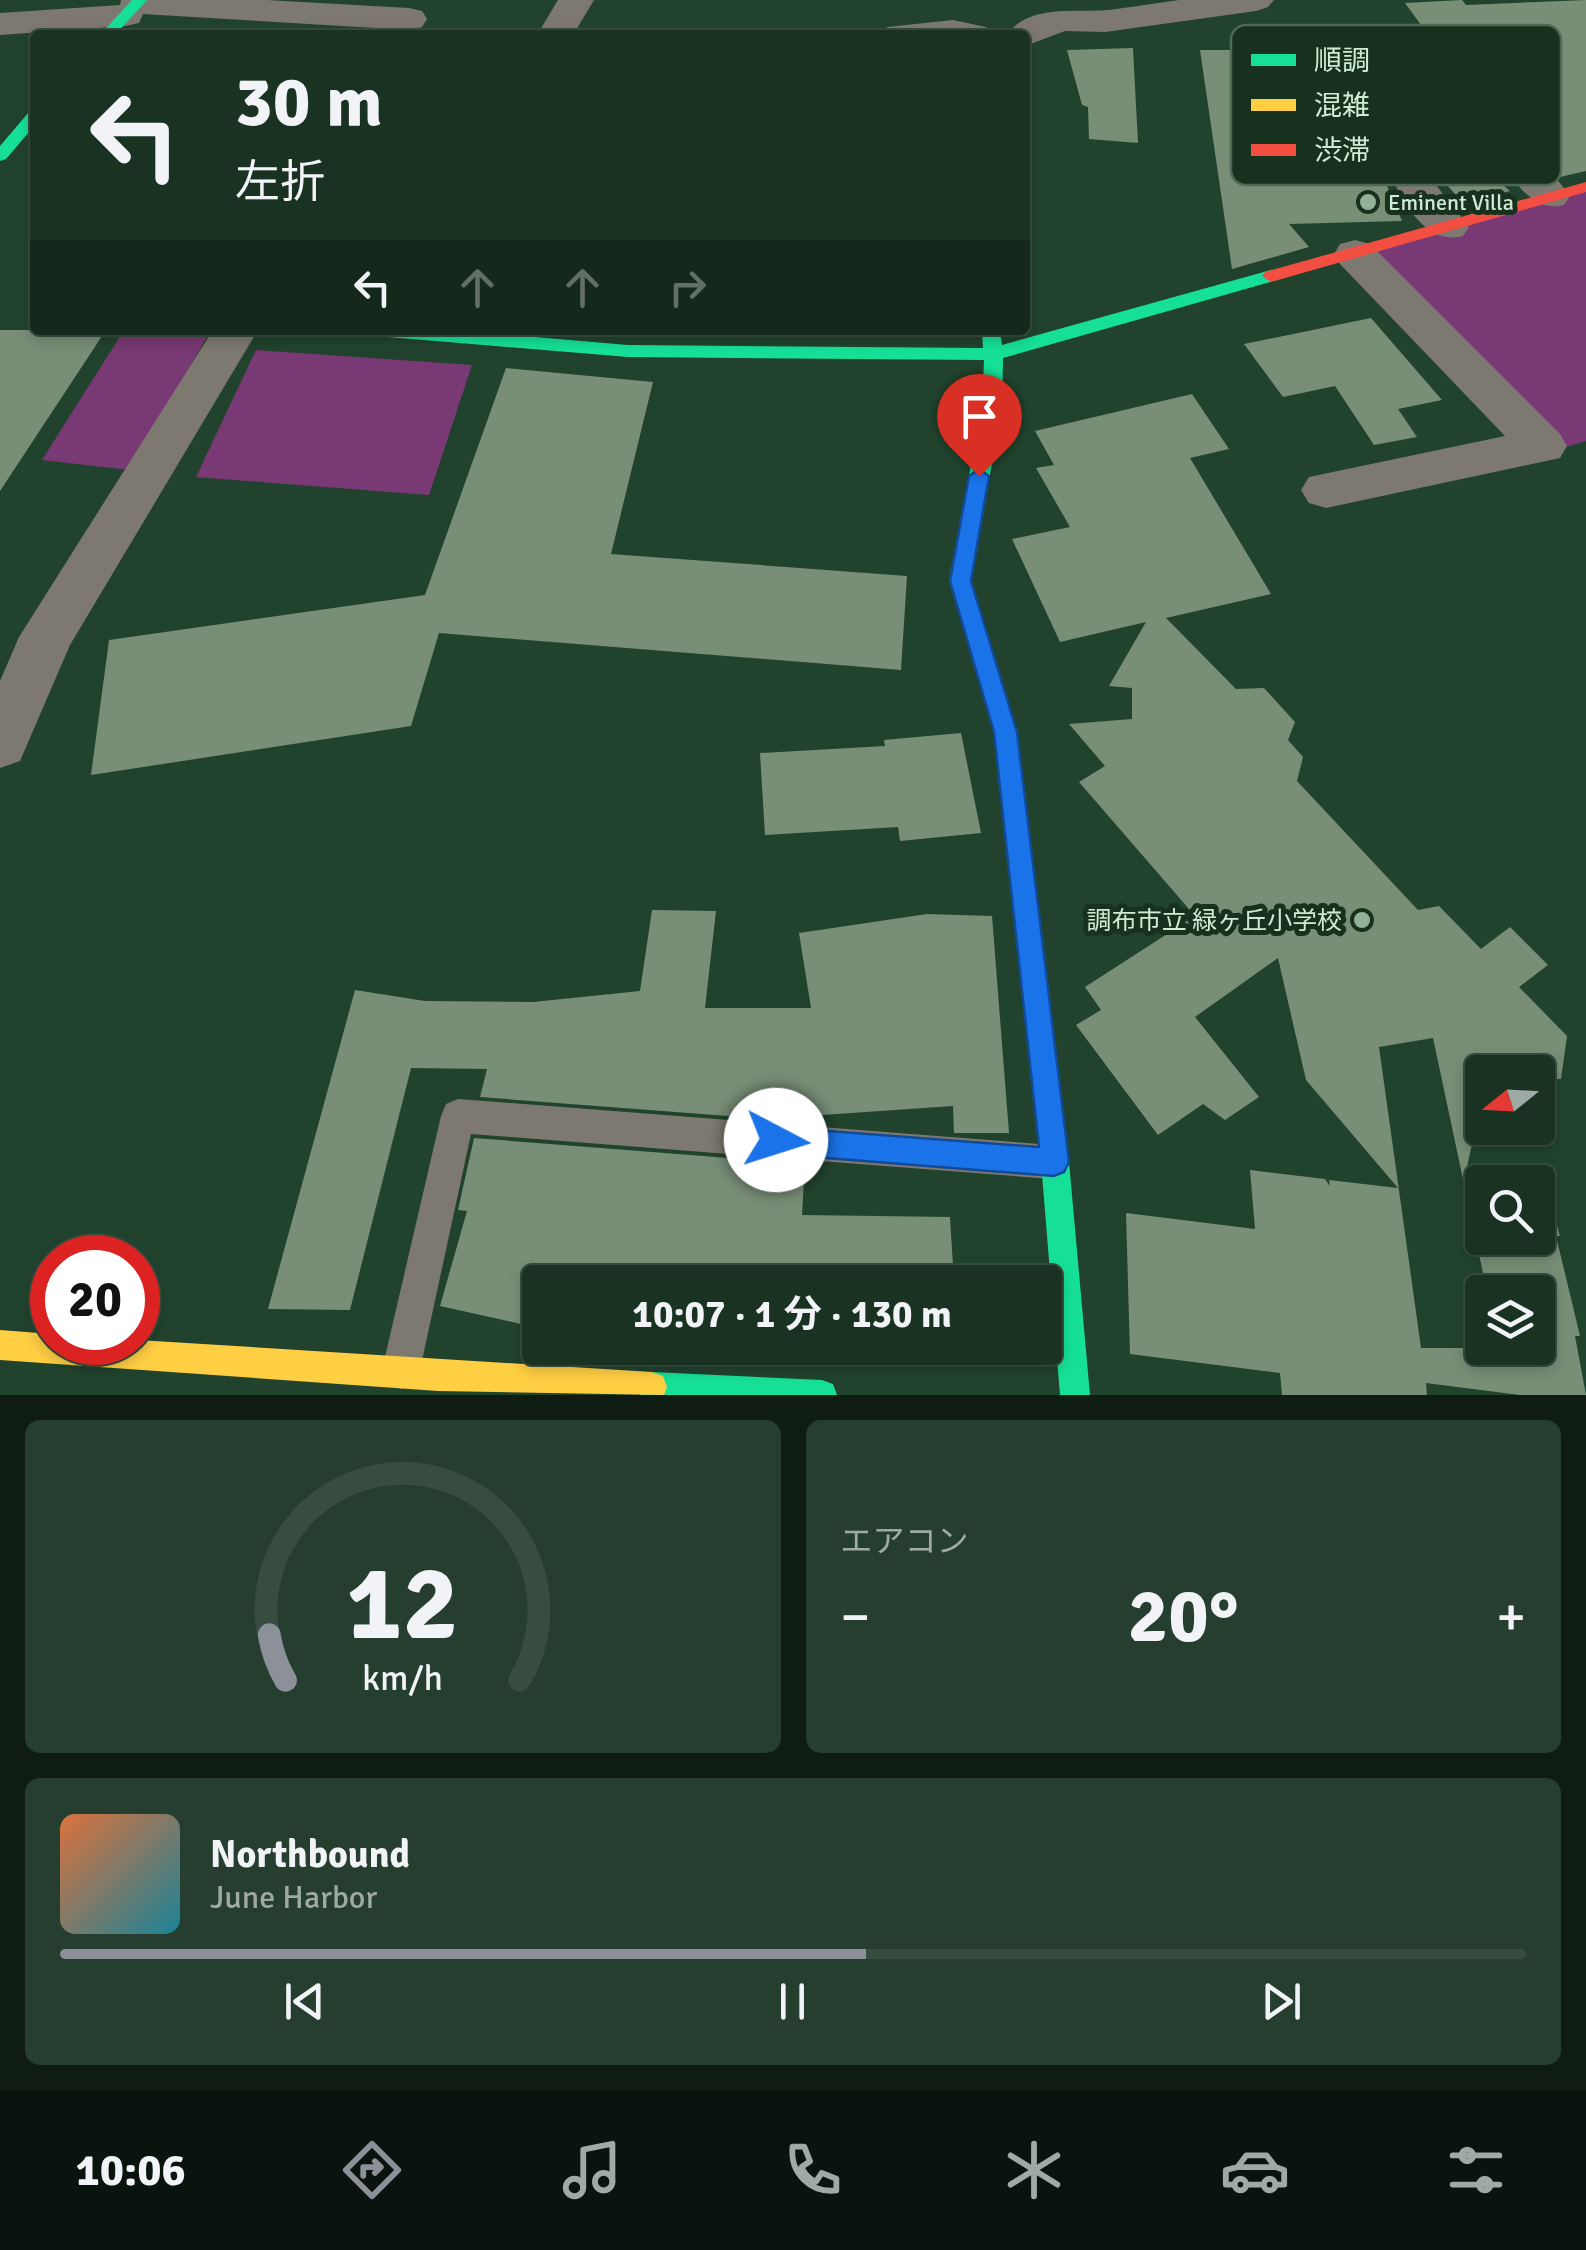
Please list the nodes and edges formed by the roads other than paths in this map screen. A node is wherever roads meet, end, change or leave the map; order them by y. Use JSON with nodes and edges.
{"nodes":[{"id":1,"x":576,"y":0,"type":"edge"},
{"id":2,"x":1256,"y":0,"type":"edge"},
{"id":3,"x":1065,"y":10,"type":"edge"},
{"id":4,"x":127,"y":13,"type":"edge"},
{"id":5,"x":409,"y":18,"type":"edge"},
{"id":6,"x":0,"y":24,"type":"edge"},
{"id":7,"x":558,"y":30,"type":"edge"},
{"id":8,"x":1030,"y":32,"type":"edge"},
{"id":9,"x":30,"y":121,"type":"edge"},
{"id":10,"x":0,"y":156,"type":"edge"},
{"id":11,"x":1415,"y":185,"type":"edge"},
{"id":12,"x":1568,"y":191,"type":"edge"},
{"id":13,"x":1448,"y":227,"type":"junction"},
{"id":14,"x":1355,"y":254,"type":"junction"},
{"id":15,"x":233,"y":335,"type":"edge"},
{"id":16,"x":433,"y":335,"type":"edge"},
{"id":17,"x":992,"y":335,"type":"edge"},
{"id":18,"x":994,"y":354,"type":"junction"},
{"id":19,"x":1326,"y":490,"type":"dead end"},
{"id":20,"x":0,"y":744,"type":"edge"},
{"id":21,"x":1054,"y":1162,"type":"junction"},
{"id":22,"x":0,"y":1345,"type":"edge"},
{"id":23,"x":400,"y":1372,"type":"junction"},
{"id":24,"x":822,"y":1395,"type":"edge"},
{"id":25,"x":1075,"y":1395,"type":"edge"}],
"edges":[{"from":1,"to":7,"type":"street"},
{"from":2,"to":3,"type":"street"},
{"from":3,"to":8,"type":"street"},
{"from":4,"to":5,"type":"street"},
{"from":4,"to":6,"type":"street"},
{"from":9,"to":10,"type":"street"},
{"from":11,"to":13,"type":"street"},
{"from":12,"to":13,"type":"street"},
{"from":13,"to":14,"type":"street"},
{"from":14,"to":18,"type":"street"},
{"from":14,"to":19,"type":"street"},
{"from":15,"to":20,"type":"street"},
{"from":16,"to":18,"type":"street"},
{"from":17,"to":18,"type":"street"},
{"from":18,"to":21,"type":"street"},
{"from":21,"to":23,"type":"lane"},
{"from":21,"to":25,"type":"street"},
{"from":22,"to":23,"type":"street"},
{"from":23,"to":24,"type":"street"}]}
